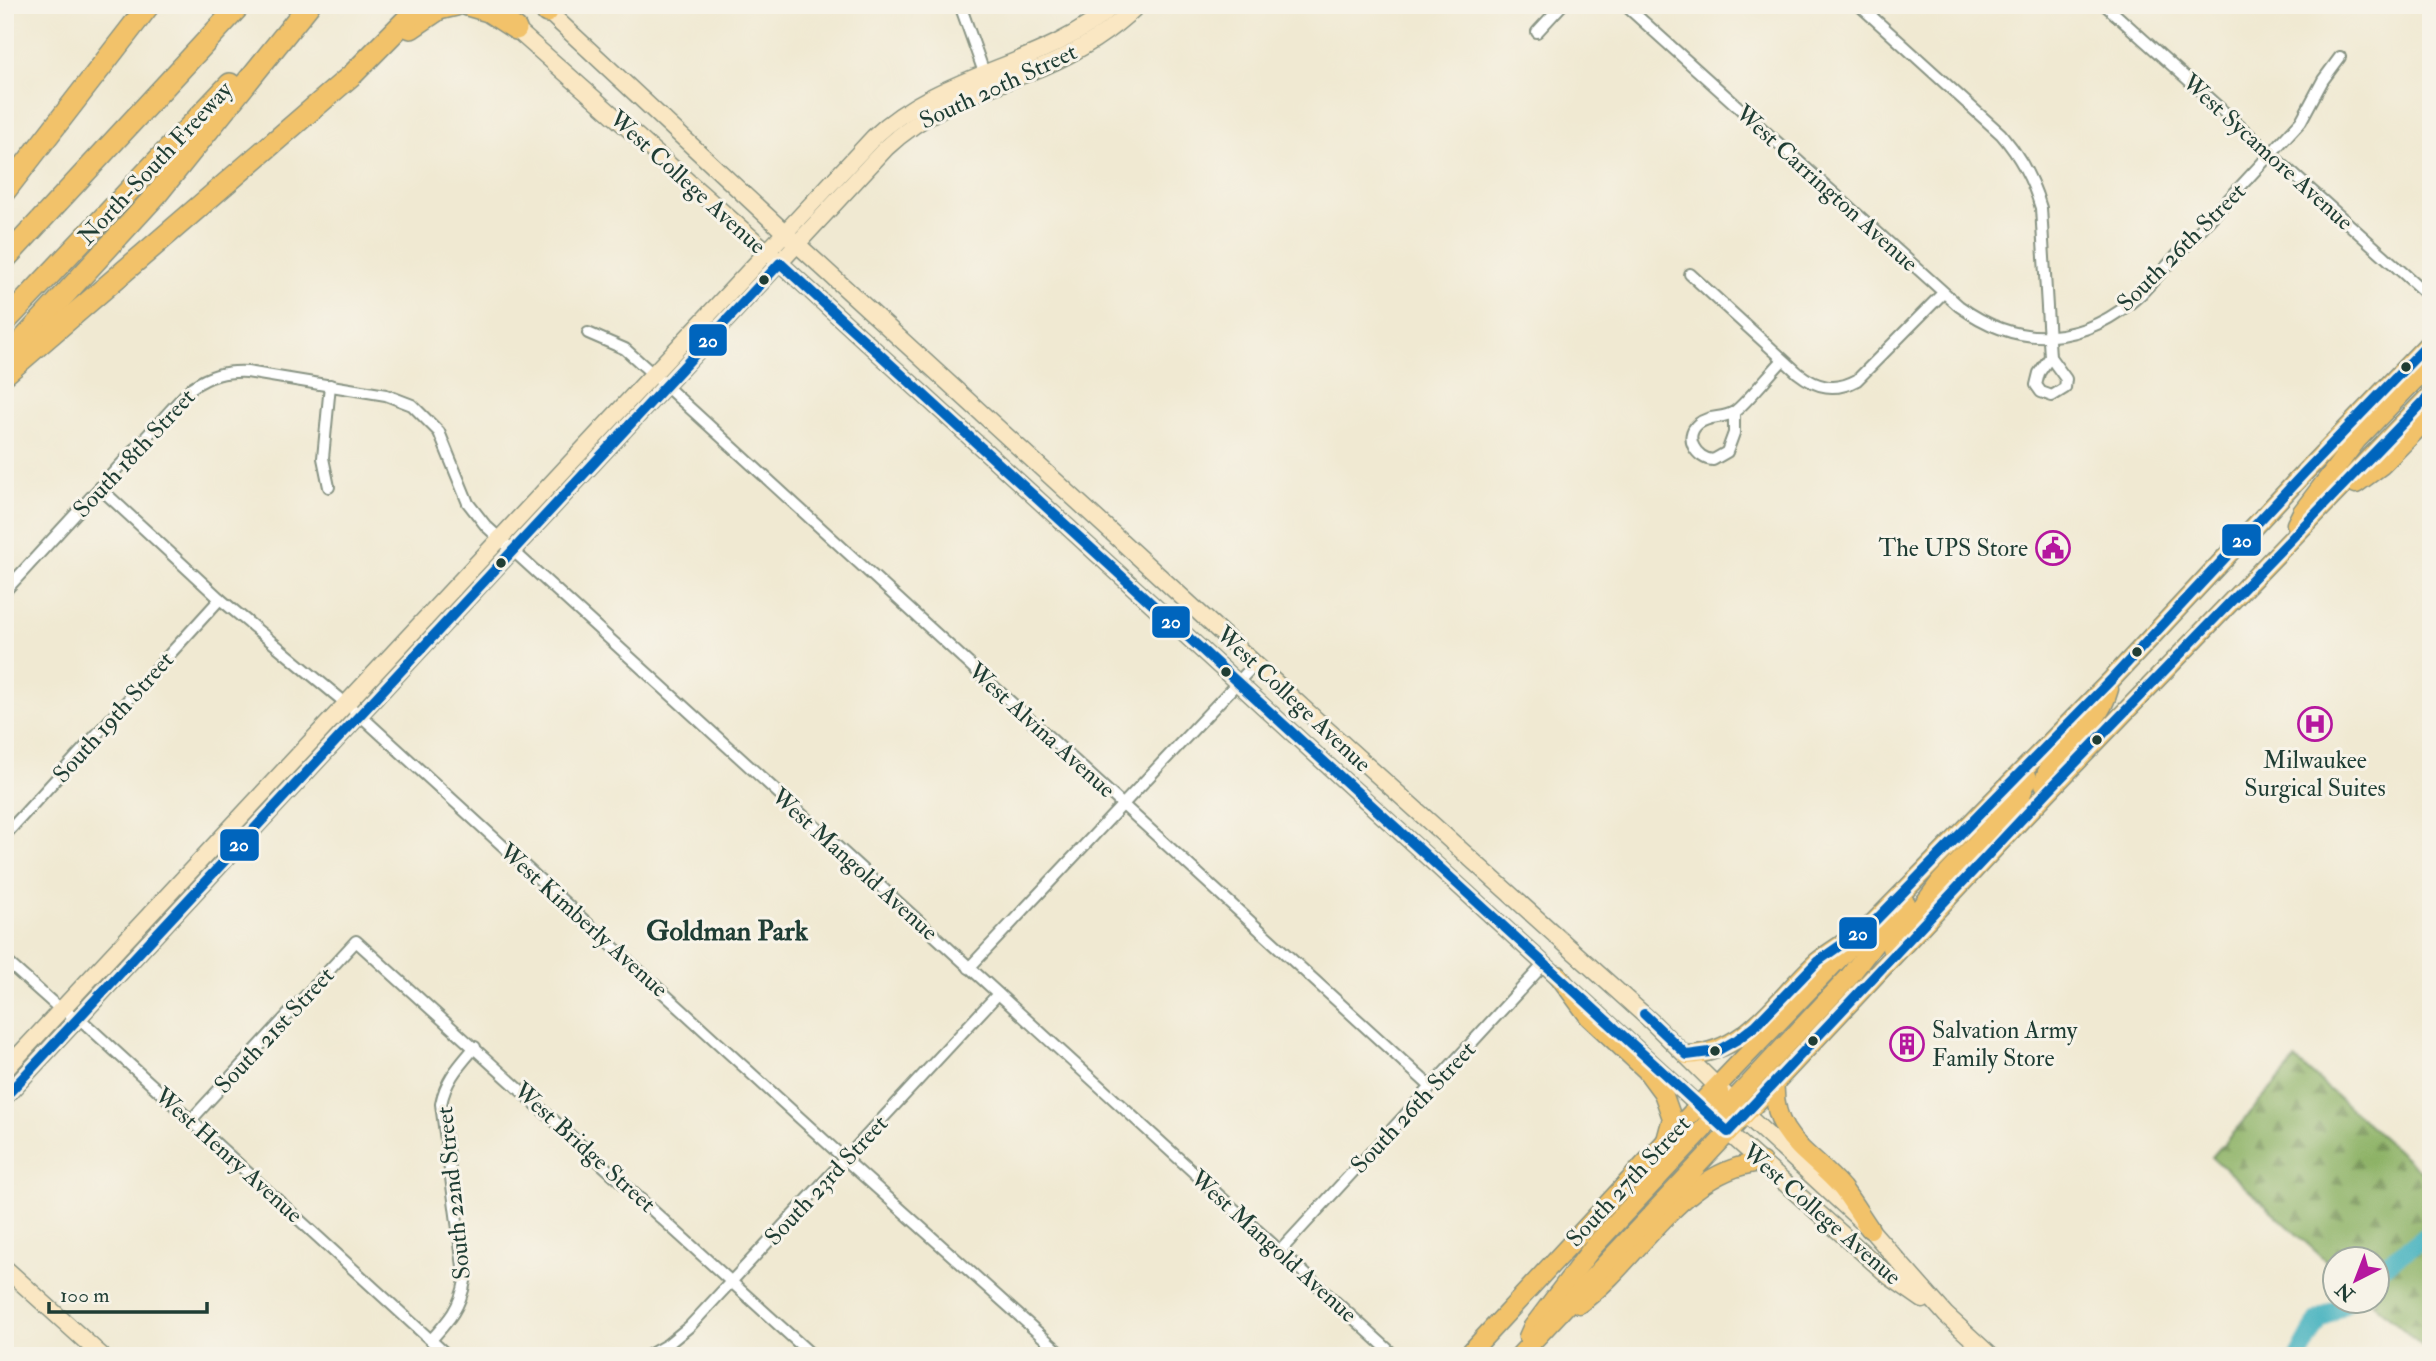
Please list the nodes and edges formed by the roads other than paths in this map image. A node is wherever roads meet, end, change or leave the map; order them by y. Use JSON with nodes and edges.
{"nodes":[{"id":1,"x":149,"y":5,"type":"edge"},
{"id":2,"x":240,"y":5,"type":"edge"},
{"id":3,"x":307,"y":5,"type":"edge"},
{"id":4,"x":421,"y":5,"type":"edge"},
{"id":5,"x":456,"y":5,"type":"edge"},
{"id":6,"x":467,"y":5,"type":"edge"},
{"id":7,"x":491,"y":5,"type":"edge"},
{"id":8,"x":960,"y":5,"type":"edge"},
{"id":9,"x":1114,"y":5,"type":"edge"},
{"id":10,"x":1138,"y":5,"type":"edge"},
{"id":11,"x":1562,"y":5,"type":"edge"},
{"id":12,"x":1625,"y":5,"type":"edge"},
{"id":13,"x":1859,"y":5,"type":"edge"},
{"id":14,"x":2105,"y":5,"type":"edge"},
{"id":15,"x":544,"y":7,"type":"edge"},
{"id":16,"x":516,"y":29,"type":"junction"},
{"id":17,"x":1537,"y":32,"type":"dead end"},
{"id":18,"x":378,"y":51,"type":"junction"},
{"id":19,"x":2340,"y":57,"type":"dead end"},
{"id":20,"x":986,"y":79,"type":"junction"},
{"id":21,"x":2272,"y":154,"type":"junction"},
{"id":22,"x":5,"y":191,"type":"edge"},
{"id":23,"x":784,"y":232,"type":"junction"},
{"id":24,"x":5,"y":239,"type":"edge"},
{"id":25,"x":797,"y":244,"type":"junction"},
{"id":26,"x":766,"y":251,"type":"junction"},
{"id":27,"x":5,"y":259,"type":"edge"},
{"id":28,"x":780,"y":263,"type":"junction"},
{"id":29,"x":1690,"y":274,"type":"dead end"},
{"id":30,"x":1943,"y":293,"type":"junction"},
{"id":31,"x":2431,"y":298,"type":"edge"},
{"id":32,"x":5,"y":322,"type":"edge"},
{"id":33,"x":588,"y":333,"type":"dead end"},
{"id":34,"x":2048,"y":337,"type":"junction"},
{"id":35,"x":2431,"y":341,"type":"edge"},
{"id":36,"x":2050,"y":358,"type":"dead end"},
{"id":37,"x":5,"y":360,"type":"edge"},
{"id":38,"x":1783,"y":360,"type":"junction"},
{"id":39,"x":2431,"y":363,"type":"edge"},
{"id":40,"x":652,"y":373,"type":"junction"},
{"id":41,"x":5,"y":374,"type":"edge"},
{"id":42,"x":330,"y":385,"type":"junction"},
{"id":43,"x":666,"y":386,"type":"junction"},
{"id":44,"x":2431,"y":394,"type":"edge"},
{"id":45,"x":1734,"y":412,"type":"junction"},
{"id":46,"x":2431,"y":415,"type":"edge"},
{"id":47,"x":329,"y":487,"type":"dead end"},
{"id":48,"x":101,"y":489,"type":"junction"},
{"id":49,"x":2322,"y":508,"type":"junction"},
{"id":50,"x":499,"y":539,"type":"junction"},
{"id":51,"x":2287,"y":543,"type":"junction"},
{"id":52,"x":512,"y":551,"type":"junction"},
{"id":53,"x":5,"y":591,"type":"edge"},
{"id":54,"x":220,"y":599,"type":"junction"},
{"id":55,"x":1255,"y":664,"type":"junction"},
{"id":56,"x":2112,"y":679,"type":"junction"},
{"id":57,"x":1238,"y":682,"type":"junction"},
{"id":58,"x":345,"y":705,"type":"junction"},
{"id":59,"x":360,"y":715,"type":"junction"},
{"id":60,"x":2025,"y":769,"type":"junction"},
{"id":61,"x":2049,"y":790,"type":"junction"},
{"id":62,"x":1123,"y":804,"type":"junction"},
{"id":63,"x":5,"y":835,"type":"edge"},
{"id":64,"x":1939,"y":858,"type":"junction"},
{"id":65,"x":1875,"y":921,"type":"junction"},
{"id":66,"x":356,"y":941,"type":"joint"},
{"id":67,"x":5,"y":960,"type":"edge"},
{"id":68,"x":970,"y":968,"type":"junction"},
{"id":69,"x":1552,"y":969,"type":"junction"},
{"id":70,"x":1881,"y":970,"type":"junction"},
{"id":71,"x":998,"y":994,"type":"junction"},
{"id":72,"x":61,"y":1010,"type":"junction"},
{"id":73,"x":79,"y":1018,"type":"junction"},
{"id":74,"x":475,"y":1047,"type":"junction"},
{"id":75,"x":1687,"y":1055,"type":"junction"},
{"id":76,"x":5,"y":1070,"type":"edge"},
{"id":77,"x":1775,"y":1082,"type":"junction"},
{"id":78,"x":1718,"y":1086,"type":"junction"},
{"id":79,"x":1431,"y":1087,"type":"junction"},
{"id":80,"x":5,"y":1097,"type":"edge"},
{"id":81,"x":1739,"y":1107,"type":"junction"},
{"id":82,"x":1705,"y":1111,"type":"junction"},
{"id":83,"x":191,"y":1120,"type":"junction"},
{"id":84,"x":1728,"y":1132,"type":"junction"},
{"id":85,"x":1666,"y":1140,"type":"junction"},
{"id":86,"x":845,"y":1159,"type":"junction"},
{"id":87,"x":1762,"y":1162,"type":"junction"},
{"id":88,"x":1870,"y":1229,"type":"junction"},
{"id":89,"x":1280,"y":1251,"type":"junction"},
{"id":90,"x":5,"y":1268,"type":"edge"},
{"id":91,"x":732,"y":1282,"type":"junction"},
{"id":92,"x":1945,"y":1315,"type":"junction"},
{"id":93,"x":1545,"y":1329,"type":"junction"},
{"id":94,"x":431,"y":1340,"type":"junction"},
{"id":95,"x":1520,"y":1355,"type":"edge"},
{"id":96,"x":102,"y":1356,"type":"edge"},
{"id":97,"x":449,"y":1356,"type":"edge"},
{"id":98,"x":647,"y":1356,"type":"edge"},
{"id":99,"x":813,"y":1356,"type":"edge"},
{"id":100,"x":1064,"y":1356,"type":"edge"},
{"id":101,"x":1395,"y":1356,"type":"edge"},
{"id":102,"x":1467,"y":1356,"type":"edge"},
{"id":103,"x":1991,"y":1356,"type":"edge"}],
"edges":[{"from":1,"to":22,"type":"highway"},
{"from":2,"to":24,"type":"highway"},
{"from":2,"to":27,"type":"highway","name":"North-South Freeway"},
{"from":3,"to":32,"type":"highway","name":"North-South Freeway"},
{"from":3,"to":37,"type":"highway"},
{"from":4,"to":18,"type":"highway"},
{"from":5,"to":18,"type":"highway"},
{"from":6,"to":16,"type":"highway"},
{"from":7,"to":16,"type":"street","name":"West College Avenue"},
{"from":8,"to":20,"type":"street"},
{"from":9,"to":20,"type":"street","name":"South 20th Street"},
{"from":10,"to":20,"type":"street","name":"South 20th Street"},
{"from":11,"to":17,"type":"street"},
{"from":12,"to":30,"type":"street","name":"West Carrington Avenue"},
{"from":13,"to":34,"type":"street"},
{"from":14,"to":21,"type":"street","name":"West Sycamore Avenue"},
{"from":15,"to":23,"type":"street","name":"West College Avenue"},
{"from":16,"to":26,"type":"street","name":"West College Avenue"},
{"from":18,"to":41,"type":"highway"},
{"from":19,"to":21,"type":"street","name":"South 26th Street"},
{"from":20,"to":23,"type":"street","name":"South 20th Street"},
{"from":20,"to":25,"type":"street","name":"South 20th Street"},
{"from":21,"to":31,"type":"street","name":"West Sycamore Avenue"},
{"from":21,"to":34,"type":"street","name":"South 26th Street"},
{"from":23,"to":25,"type":"street","name":"West College Avenue"},
{"from":23,"to":26,"type":"street","name":"South 20th Street"},
{"from":25,"to":28,"type":"street","name":"South 20th Street"},
{"from":25,"to":55,"type":"street","name":"West College Avenue"},
{"from":26,"to":28,"type":"street","name":"West College Avenue"},
{"from":26,"to":40,"type":"street","name":"South 20th Street"},
{"from":28,"to":43,"type":"street","name":"South 20th Street"},
{"from":28,"to":57,"type":"street","name":"West College Avenue"},
{"from":29,"to":38,"type":"street"},
{"from":30,"to":34,"type":"street","name":"West Carrington Avenue"},
{"from":30,"to":38,"type":"street"},
{"from":33,"to":40,"type":"street","name":"West Alvina Avenue"},
{"from":34,"to":36,"type":"street"},
{"from":35,"to":56,"type":"main road","name":"South 27th Street"},
{"from":38,"to":45,"type":"street"},
{"from":39,"to":51,"type":"main road"},
{"from":40,"to":43,"type":"street","name":"West Alvina Avenue"},
{"from":40,"to":50,"type":"street","name":"South 20th Street"},
{"from":42,"to":47,"type":"street"},
{"from":42,"to":48,"type":"street","name":"South 18th Street"},
{"from":42,"to":50,"type":"street","name":"West Mangold Avenue"},
{"from":43,"to":52,"type":"street","name":"South 20th Street"},
{"from":43,"to":62,"type":"street","name":"West Alvina Avenue"},
{"from":44,"to":49,"type":"main road"},
{"from":45,"to":45,"type":"street"},
{"from":46,"to":49,"type":"main road"},
{"from":48,"to":53,"type":"street","name":"South 18th Street"},
{"from":48,"to":54,"type":"street","name":"West Kimberly Avenue"},
{"from":49,"to":51,"type":"main road"},
{"from":50,"to":52,"type":"street","name":"West Mangold Avenue"},
{"from":50,"to":58,"type":"street","name":"South 20th Street"},
{"from":51,"to":61,"type":"main road"},
{"from":52,"to":59,"type":"street","name":"South 20th Street"},
{"from":52,"to":68,"type":"street","name":"West Mangold Avenue"},
{"from":54,"to":58,"type":"street","name":"West Kimberly Avenue"},
{"from":54,"to":63,"type":"street","name":"South 19th Street"},
{"from":55,"to":57,"type":"street"},
{"from":55,"to":75,"type":"street","name":"West College Avenue"},
{"from":56,"to":60,"type":"main road","name":"South 27th Street"},
{"from":56,"to":61,"type":"main road"},
{"from":57,"to":62,"type":"street"},
{"from":57,"to":69,"type":"street","name":"West College Avenue"},
{"from":58,"to":59,"type":"street","name":"West Kimberly Avenue"},
{"from":58,"to":72,"type":"street","name":"South 20th Street"},
{"from":59,"to":73,"type":"street","name":"South 20th Street"},
{"from":59,"to":86,"type":"street","name":"West Kimberly Avenue"},
{"from":60,"to":64,"type":"main road","name":"South 27th Street"},
{"from":60,"to":70,"type":"main road"},
{"from":61,"to":70,"type":"main road"},
{"from":62,"to":68,"type":"street"},
{"from":62,"to":79,"type":"street","name":"West Alvina Avenue"},
{"from":64,"to":65,"type":"main road","name":"South 27th Street"},
{"from":64,"to":81,"type":"main road"},
{"from":65,"to":75,"type":"main road"},
{"from":65,"to":78,"type":"main road","name":"South 27th Street"},
{"from":66,"to":74,"type":"street","name":"West Bridge Street"},
{"from":66,"to":83,"type":"street","name":"South 21st Street"},
{"from":67,"to":72,"type":"street","name":"West Henry Avenue"},
{"from":68,"to":71,"type":"street","name":"West Mangold Avenue"},
{"from":69,"to":79,"type":"street","name":"South 26th Street"},
{"from":69,"to":82,"type":"street","name":"West College Avenue"},
{"from":69,"to":85,"type":"main road"},
{"from":70,"to":77,"type":"main road"},
{"from":71,"to":86,"type":"street","name":"South 23rd Street"},
{"from":71,"to":89,"type":"street","name":"West Mangold Avenue"},
{"from":72,"to":73,"type":"street","name":"West Henry Avenue"},
{"from":72,"to":76,"type":"street","name":"South 20th Street"},
{"from":73,"to":80,"type":"street","name":"South 20th Street"},
{"from":73,"to":83,"type":"street","name":"West Henry Avenue"},
{"from":74,"to":91,"type":"street","name":"West Bridge Street"},
{"from":74,"to":94,"type":"street","name":"South 22nd Street"},
{"from":75,"to":78,"type":"street","name":"West College Avenue"},
{"from":77,"to":81,"type":"main road"},
{"from":77,"to":88,"type":"main road"},
{"from":78,"to":81,"type":"street","name":"West College Avenue"},
{"from":78,"to":82,"type":"main road","name":"South 27th Street"},
{"from":79,"to":89,"type":"street","name":"South 26th Street"},
{"from":81,"to":84,"type":"main road"},
{"from":81,"to":88,"type":"street","name":"West College Avenue"},
{"from":82,"to":84,"type":"street","name":"West College Avenue"},
{"from":82,"to":85,"type":"main road","name":"South 27th Street"},
{"from":82,"to":95,"type":"main road"},
{"from":83,"to":94,"type":"street","name":"West Henry Avenue"},
{"from":84,"to":87,"type":"street","name":"West College Avenue"},
{"from":84,"to":93,"type":"main road","name":"South 27th Street"},
{"from":85,"to":102,"type":"main road","name":"South 27th Street"},
{"from":86,"to":91,"type":"street","name":"South 23rd Street"},
{"from":86,"to":100,"type":"street","name":"West Kimberly Avenue"},
{"from":87,"to":92,"type":"street","name":"West College Avenue"},
{"from":87,"to":93,"type":"main road"},
{"from":88,"to":92,"type":"street","name":"West College Avenue"},
{"from":89,"to":101,"type":"street","name":"West Mangold Avenue"},
{"from":90,"to":96,"type":"street"},
{"from":91,"to":98,"type":"street","name":"South 23rd Street"},
{"from":91,"to":99,"type":"street","name":"West Bridge Street"},
{"from":92,"to":103,"type":"street","name":"West College Avenue"},
{"from":93,"to":95,"type":"main road","name":"South 27th Street"},
{"from":94,"to":97,"type":"street","name":"West Henry Avenue"}]}
